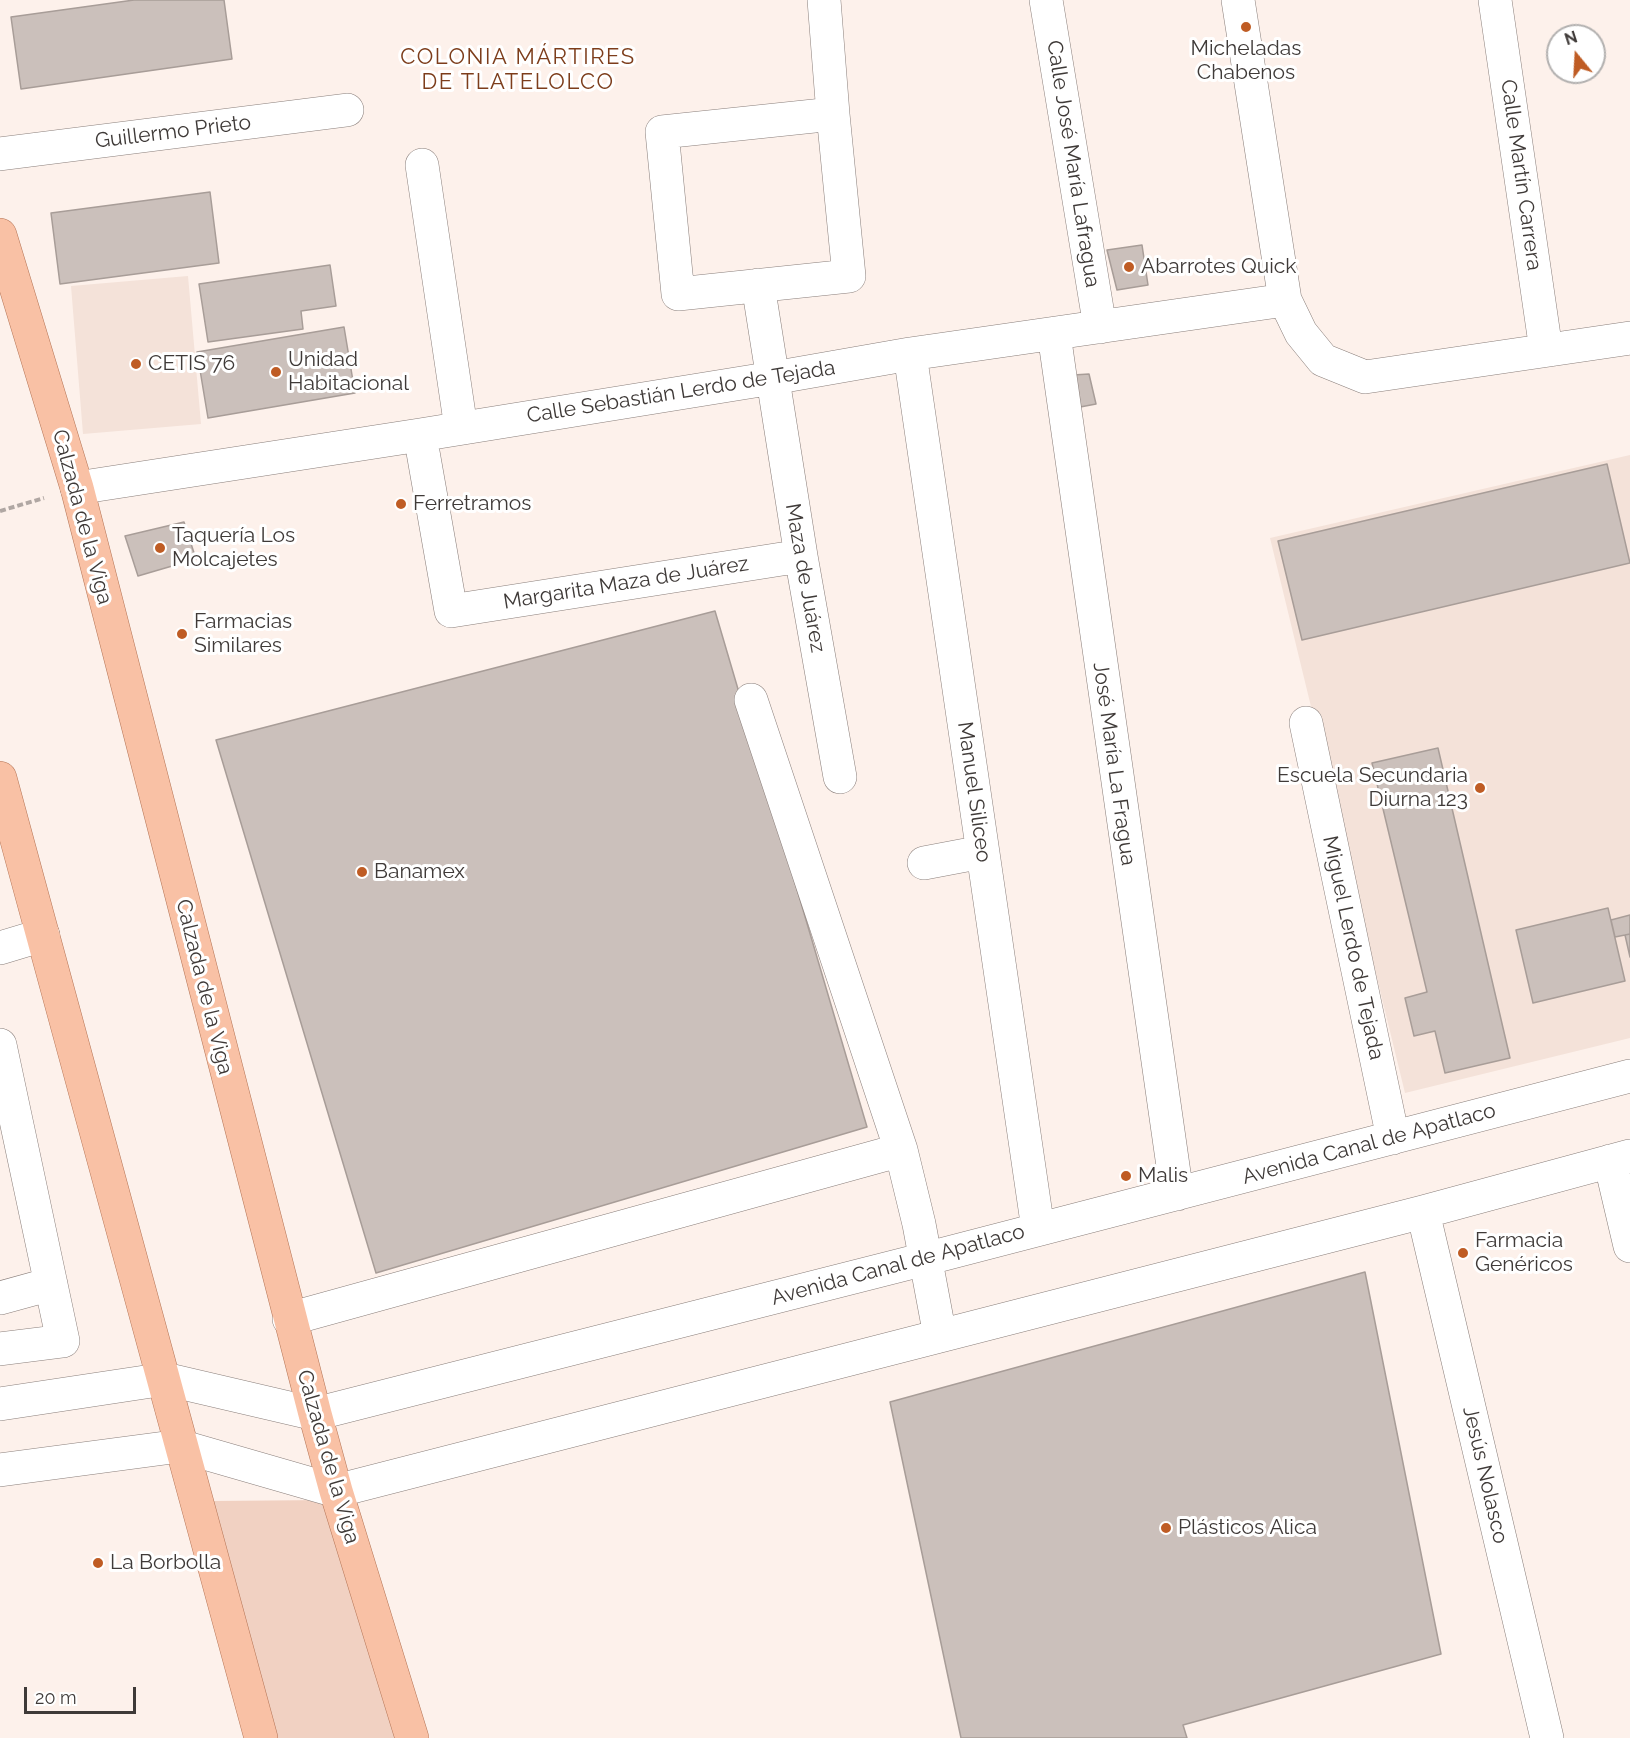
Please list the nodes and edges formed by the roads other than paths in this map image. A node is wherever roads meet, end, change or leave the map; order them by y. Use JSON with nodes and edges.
{"nodes":[{"id":1,"x":824,"y":0,"type":"edge"},
{"id":2,"x":1046,"y":0,"type":"edge"},
{"id":3,"x":1238,"y":0,"type":"edge"},
{"id":4,"x":1495,"y":0,"type":"edge"},
{"id":5,"x":346,"y":110,"type":"dead end"},
{"id":6,"x":833,"y":114,"type":"junction"},
{"id":7,"x":0,"y":154,"type":"edge"},
{"id":8,"x":422,"y":165,"type":"dead end"},
{"id":9,"x":0,"y":236,"type":"edge"},
{"id":10,"x":758,"y":285,"type":"junction"},
{"id":11,"x":1285,"y":300,"type":"junction"},
{"id":12,"x":1100,"y":327,"type":"junction"},
{"id":13,"x":1054,"y":334,"type":"junction"},
{"id":14,"x":1630,"y":338,"type":"edge"},
{"id":15,"x":1546,"y":350,"type":"junction"},
{"id":16,"x":910,"y":354,"type":"junction"},
{"id":17,"x":773,"y":378,"type":"junction"},
{"id":18,"x":461,"y":428,"type":"junction"},
{"id":19,"x":420,"y":435,"type":"junction"},
{"id":20,"x":77,"y":488,"type":"junction"},
{"id":21,"x":801,"y":556,"type":"junction"},
{"id":22,"x":752,"y":700,"type":"dead end"},
{"id":23,"x":1306,"y":723,"type":"dead end"},
{"id":24,"x":840,"y":777,"type":"dead end"},
{"id":25,"x":0,"y":778,"type":"edge"},
{"id":26,"x":982,"y":852,"type":"junction"},
{"id":27,"x":924,"y":863,"type":"dead end"},
{"id":28,"x":43,"y":935,"type":"junction"},
{"id":29,"x":0,"y":948,"type":"edge"},
{"id":30,"x":0,"y":1045,"type":"edge"},
{"id":31,"x":1630,"y":1076,"type":"edge"},
{"id":32,"x":1393,"y":1138,"type":"junction"},
{"id":33,"x":901,"y":1150,"type":"junction"},
{"id":34,"x":1620,"y":1159,"type":"edge"},
{"id":35,"x":1177,"y":1194,"type":"junction"},
{"id":36,"x":1423,"y":1212,"type":"junction"},
{"id":37,"x":1038,"y":1229,"type":"junction"},
{"id":38,"x":1630,"y":1246,"type":"edge"},
{"id":39,"x":925,"y":1260,"type":"junction"},
{"id":40,"x":51,"y":1284,"type":"junction"},
{"id":41,"x":0,"y":1298,"type":"edge"},
{"id":42,"x":289,"y":1319,"type":"junction"},
{"id":43,"x":940,"y":1336,"type":"junction"},
{"id":44,"x":0,"y":1349,"type":"edge"},
{"id":45,"x":165,"y":1379,"type":"junction"},
{"id":46,"x":0,"y":1404,"type":"edge"},
{"id":47,"x":315,"y":1414,"type":"junction"},
{"id":48,"x":180,"y":1446,"type":"junction"},
{"id":49,"x":0,"y":1470,"type":"edge"},
{"id":50,"x":336,"y":1491,"type":"junction"},
{"id":51,"x":261,"y":1738,"type":"edge"},
{"id":52,"x":412,"y":1738,"type":"edge"},
{"id":53,"x":1547,"y":1738,"type":"edge"}],
"edges":[{"from":1,"to":6,"type":"street"},
{"from":2,"to":12,"type":"street","name":"Calle José María Lafragua"},
{"from":3,"to":11,"type":"street"},
{"from":4,"to":15,"type":"street","name":"Calle Martín Carrera"},
{"from":5,"to":7,"type":"street","name":"Guillermo Prieto"},
{"from":6,"to":10,"type":"street"},
{"from":6,"to":10,"type":"street"},
{"from":8,"to":18,"type":"street"},
{"from":9,"to":20,"type":"main road","name":"Calzada de la Viga"},
{"from":10,"to":17,"type":"street","name":"Maza de Juárez"},
{"from":11,"to":12,"type":"street","name":"Calle Sebastián Lerdo de Tejada"},
{"from":11,"to":15,"type":"street"},
{"from":12,"to":13,"type":"street","name":"Calle Sebastián Lerdo de Tejada"},
{"from":13,"to":16,"type":"street","name":"Calle Sebastián Lerdo de Tejada"},
{"from":13,"to":35,"type":"street","name":"José María La Fragua"},
{"from":14,"to":15,"type":"street"},
{"from":16,"to":17,"type":"street","name":"Calle Sebastián Lerdo de Tejada"},
{"from":16,"to":26,"type":"street","name":"Manuel Siliceo"},
{"from":17,"to":18,"type":"street","name":"Calle Sebastián Lerdo de Tejada"},
{"from":17,"to":21,"type":"street","name":"Maza de Juárez"},
{"from":18,"to":19,"type":"street","name":"Calle Sebastián Lerdo de Tejada"},
{"from":19,"to":20,"type":"street","name":"Calle Sebastián Lerdo de Tejada"},
{"from":19,"to":21,"type":"street","name":"Margarita Maza de Juárez"},
{"from":20,"to":42,"type":"main road","name":"Calzada de la Viga"},
{"from":21,"to":24,"type":"street","name":"Maza de Juárez"},
{"from":22,"to":33,"type":"street"},
{"from":23,"to":32,"type":"street","name":"Miguel Lerdo de Tejada"},
{"from":25,"to":28,"type":"main road"},
{"from":26,"to":27,"type":"street"},
{"from":26,"to":37,"type":"street","name":"Manuel Siliceo"},
{"from":28,"to":29,"type":"street"},
{"from":28,"to":45,"type":"main road"},
{"from":30,"to":40,"type":"street"},
{"from":31,"to":32,"type":"street","name":"Avenida Canal de Apatlaco"},
{"from":32,"to":35,"type":"street","name":"Avenida Canal de Apatlaco"},
{"from":33,"to":39,"type":"street"},
{"from":33,"to":42,"type":"street"},
{"from":34,"to":36,"type":"street"},
{"from":34,"to":38,"type":"street"},
{"from":35,"to":37,"type":"street","name":"Avenida Canal de Apatlaco"},
{"from":36,"to":43,"type":"street"},
{"from":36,"to":53,"type":"street","name":"Jesús Nolasco"},
{"from":37,"to":39,"type":"street","name":"Avenida Canal de Apatlaco"},
{"from":39,"to":43,"type":"street"},
{"from":39,"to":47,"type":"street","name":"Avenida Canal de Apatlaco"},
{"from":40,"to":41,"type":"street"},
{"from":40,"to":44,"type":"street"},
{"from":42,"to":47,"type":"main road","name":"Calzada de la Viga"},
{"from":43,"to":50,"type":"street"},
{"from":45,"to":46,"type":"street"},
{"from":45,"to":47,"type":"street","name":"Avenida Canal de Apatlaco"},
{"from":45,"to":48,"type":"main road"},
{"from":47,"to":50,"type":"main road","name":"Calzada de la Viga"},
{"from":48,"to":49,"type":"street"},
{"from":48,"to":50,"type":"street"},
{"from":48,"to":51,"type":"main road"},
{"from":50,"to":52,"type":"main road","name":"Calzada de la Viga"}]}
